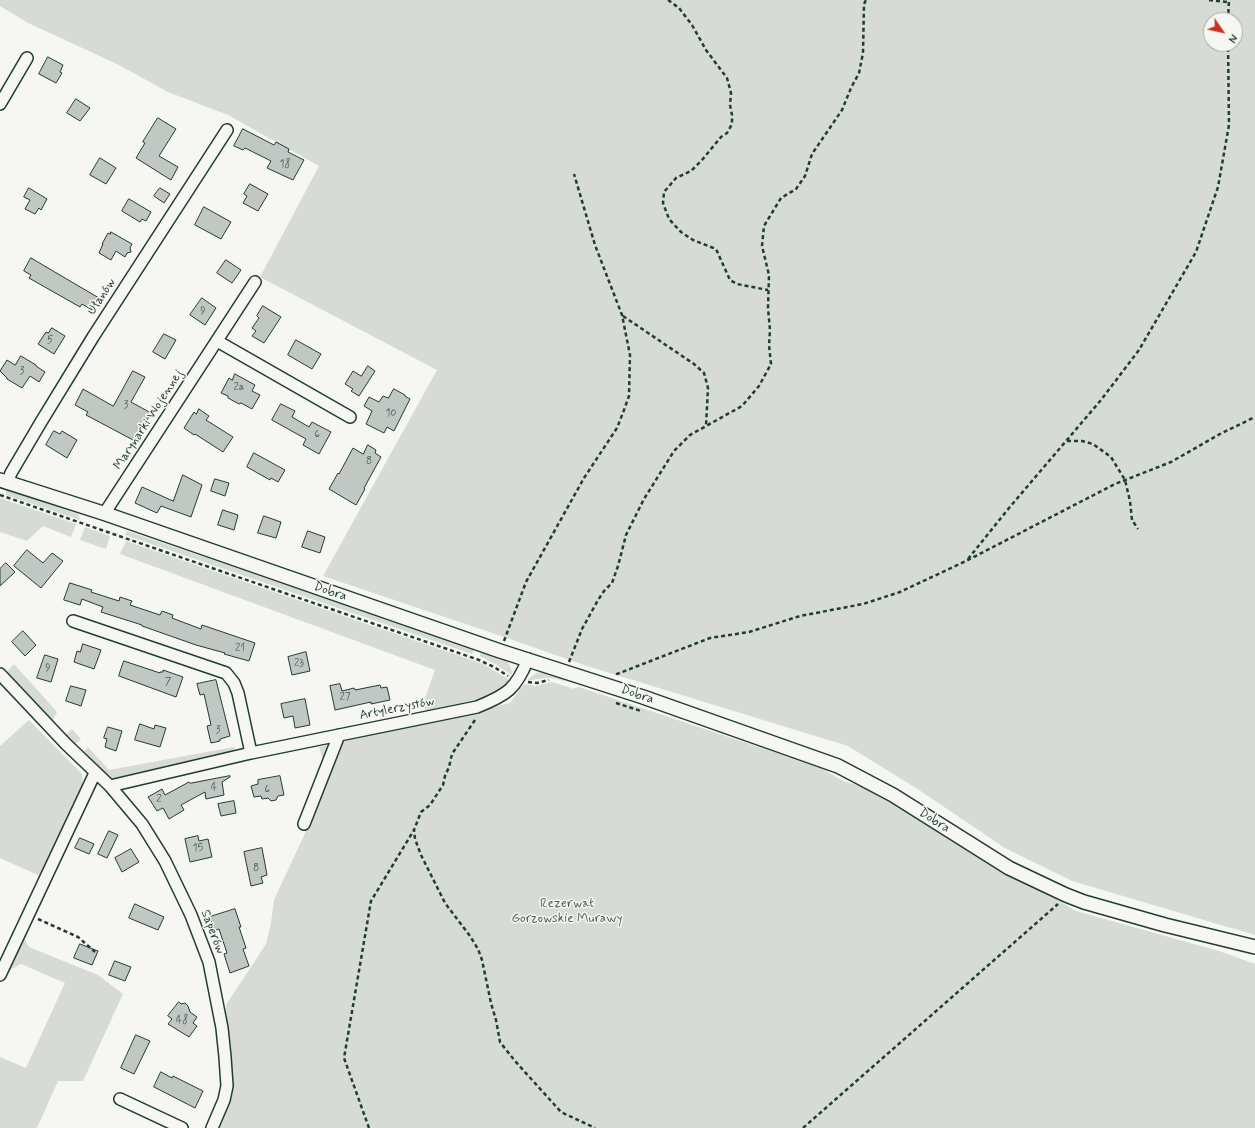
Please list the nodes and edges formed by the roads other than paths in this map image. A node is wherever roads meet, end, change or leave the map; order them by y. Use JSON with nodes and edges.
{"nodes":[{"id":1,"x":27,"y":58,"type":"dead end"},
{"id":2,"x":0,"y":104,"type":"edge"},
{"id":3,"x":227,"y":130,"type":"dead end"},
{"id":4,"x":255,"y":282,"type":"dead end"},
{"id":5,"x":217,"y":341,"type":"junction"},
{"id":6,"x":350,"y":417,"type":"dead end"},
{"id":7,"x":3,"y":482,"type":"edge"},
{"id":8,"x":104,"y":514,"type":"junction"},
{"id":9,"x":73,"y":621,"type":"dead end"},
{"id":10,"x":528,"y":659,"type":"junction"},
{"id":11,"x":0,"y":674,"type":"edge"},
{"id":12,"x":339,"y":735,"type":"junction"},
{"id":13,"x":251,"y":753,"type":"junction"},
{"id":14,"x":95,"y":772,"type":"junction"},
{"id":15,"x":110,"y":786,"type":"junction"},
{"id":16,"x":304,"y":824,"type":"dead end"},
{"id":17,"x":1255,"y":947,"type":"edge"},
{"id":18,"x":0,"y":975,"type":"edge"},
{"id":19,"x":120,"y":1099,"type":"dead end"},
{"id":20,"x":182,"y":1128,"type":"edge"},
{"id":21,"x":212,"y":1128,"type":"edge"}],
"edges":[{"from":1,"to":2,"type":"street"},
{"from":3,"to":7,"type":"street","name":"Ułanów"},
{"from":4,"to":5,"type":"street","name":"Marynarki Wojennej"},
{"from":5,"to":6,"type":"street"},
{"from":5,"to":8,"type":"street","name":"Marynarki Wojennej"},
{"from":7,"to":8,"type":"street","name":"Dobra"},
{"from":8,"to":10,"type":"street","name":"Dobra"},
{"from":9,"to":13,"type":"street"},
{"from":10,"to":12,"type":"street","name":"Artylerzystów"},
{"from":10,"to":17,"type":"street","name":"Dobra"},
{"from":11,"to":14,"type":"street","name":"Saperów"},
{"from":12,"to":13,"type":"street","name":"Artylerzystów"},
{"from":12,"to":16,"type":"street"},
{"from":13,"to":15,"type":"street","name":"Artylerzystów"},
{"from":14,"to":15,"type":"street","name":"Saperów"},
{"from":14,"to":18,"type":"street"},
{"from":15,"to":21,"type":"street","name":"Saperów"},
{"from":19,"to":20,"type":"street"}]}
